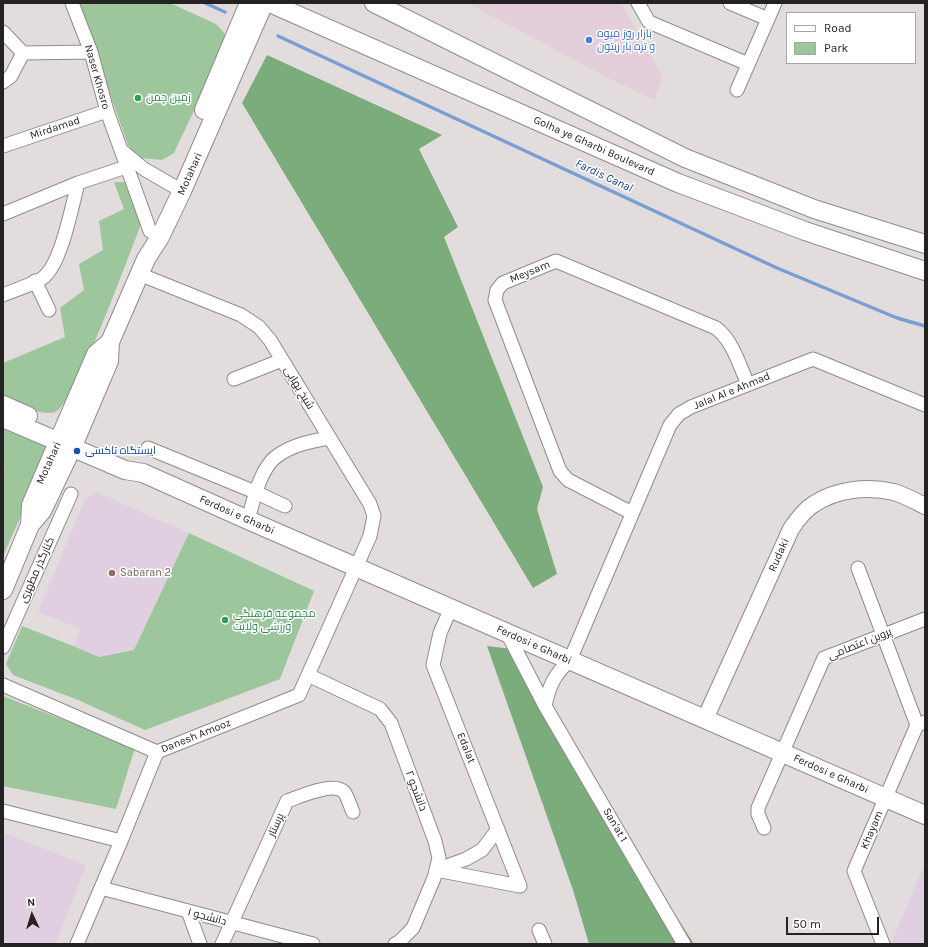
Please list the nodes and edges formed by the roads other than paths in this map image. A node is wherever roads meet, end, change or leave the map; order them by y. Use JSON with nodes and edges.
{"nodes":[{"id":1,"x":72,"y":3,"type":"edge"},
{"id":2,"x":249,"y":3,"type":"edge"},
{"id":3,"x":264,"y":3,"type":"edge"},
{"id":4,"x":270,"y":3,"type":"edge"},
{"id":5,"x":374,"y":3,"type":"edge"},
{"id":6,"x":638,"y":3,"type":"edge"},
{"id":7,"x":730,"y":3,"type":"edge"},
{"id":8,"x":775,"y":3,"type":"edge"},
{"id":9,"x":295,"y":14,"type":"junction"},
{"id":10,"x":768,"y":19,"type":"junction"},
{"id":11,"x":3,"y":32,"type":"edge"},
{"id":12,"x":250,"y":35,"type":"junction"},
{"id":13,"x":91,"y":52,"type":"junction"},
{"id":14,"x":23,"y":53,"type":"junction"},
{"id":15,"x":748,"y":64,"type":"junction"},
{"id":16,"x":3,"y":82,"type":"edge"},
{"id":17,"x":737,"y":90,"type":"dead end"},
{"id":18,"x":107,"y":111,"type":"junction"},
{"id":19,"x":3,"y":146,"type":"edge"},
{"id":20,"x":121,"y":150,"type":"junction"},
{"id":21,"x":126,"y":167,"type":"junction"},
{"id":22,"x":78,"y":183,"type":"junction"},
{"id":23,"x":177,"y":188,"type":"junction"},
{"id":24,"x":3,"y":214,"type":"edge"},
{"id":25,"x":155,"y":234,"type":"junction"},
{"id":26,"x":925,"y":244,"type":"edge"},
{"id":27,"x":143,"y":266,"type":"junction"},
{"id":28,"x":925,"y":271,"type":"edge"},
{"id":29,"x":35,"y":281,"type":"junction"},
{"id":30,"x":3,"y":296,"type":"edge"},
{"id":31,"x":49,"y":310,"type":"dead end"},
{"id":32,"x":282,"y":360,"type":"junction"},
{"id":33,"x":234,"y":379,"type":"dead end"},
{"id":34,"x":748,"y":384,"type":"junction"},
{"id":35,"x":3,"y":405,"type":"edge"},
{"id":36,"x":925,"y":405,"type":"edge"},
{"id":37,"x":3,"y":418,"type":"edge"},
{"id":38,"x":330,"y":438,"type":"junction"},
{"id":39,"x":67,"y":440,"type":"junction"},
{"id":40,"x":148,"y":448,"type":"dead end"},
{"id":41,"x":255,"y":492,"type":"junction"},
{"id":42,"x":71,"y":494,"type":"dead end"},
{"id":43,"x":285,"y":506,"type":"dead end"},
{"id":44,"x":925,"y":506,"type":"edge"},
{"id":45,"x":632,"y":512,"type":"junction"},
{"id":46,"x":248,"y":520,"type":"junction"},
{"id":47,"x":356,"y":568,"type":"junction"},
{"id":48,"x":858,"y":568,"type":"dead end"},
{"id":49,"x":3,"y":590,"type":"edge"},
{"id":50,"x":451,"y":608,"type":"junction"},
{"id":51,"x":925,"y":619,"type":"edge"},
{"id":52,"x":507,"y":633,"type":"junction"},
{"id":53,"x":882,"y":635,"type":"junction"},
{"id":54,"x":3,"y":647,"type":"edge"},
{"id":55,"x":570,"y":660,"type":"junction"},
{"id":56,"x":308,"y":675,"type":"junction"},
{"id":57,"x":3,"y":685,"type":"edge"},
{"id":58,"x":545,"y":706,"type":"junction"},
{"id":59,"x":704,"y":719,"type":"junction"},
{"id":60,"x":921,"y":723,"type":"edge"},
{"id":61,"x":157,"y":752,"type":"junction"},
{"id":62,"x":782,"y":753,"type":"junction"},
{"id":63,"x":886,"y":798,"type":"junction"},
{"id":64,"x":3,"y":811,"type":"edge"},
{"id":65,"x":353,"y":812,"type":"dead end"},
{"id":66,"x":925,"y":815,"type":"edge"},
{"id":67,"x":764,"y":828,"type":"dead end"},
{"id":68,"x":498,"y":829,"type":"junction"},
{"id":69,"x":121,"y":841,"type":"junction"},
{"id":70,"x":436,"y":870,"type":"junction"},
{"id":71,"x":101,"y":888,"type":"junction"},
{"id":72,"x":188,"y":911,"type":"junction"},
{"id":73,"x":232,"y":923,"type":"junction"},
{"id":74,"x":540,"y":930,"type":"dead end"},
{"id":75,"x":77,"y":944,"type":"edge"},
{"id":76,"x":200,"y":944,"type":"edge"},
{"id":77,"x":222,"y":944,"type":"edge"},
{"id":78,"x":313,"y":944,"type":"edge"},
{"id":79,"x":395,"y":944,"type":"edge"},
{"id":80,"x":545,"y":944,"type":"edge"},
{"id":81,"x":684,"y":944,"type":"edge"},
{"id":82,"x":883,"y":944,"type":"edge"}],
"edges":[{"from":1,"to":13,"type":"street","name":"Naser Khosro"},
{"from":2,"to":23,"type":"main road"},
{"from":3,"to":12,"type":"main road","name":"Motahari"},
{"from":4,"to":9,"type":"main road","name":"Golha ye Gharbi Boulevard"},
{"from":5,"to":26,"type":"main road"},
{"from":6,"to":15,"type":"street"},
{"from":7,"to":10,"type":"street"},
{"from":8,"to":10,"type":"street"},
{"from":9,"to":12,"type":"main road"},
{"from":9,"to":28,"type":"main road","name":"Golha ye Gharbi Boulevard"},
{"from":10,"to":15,"type":"street"},
{"from":11,"to":14,"type":"street"},
{"from":12,"to":23,"type":"main road","name":"Motahari"},
{"from":13,"to":14,"type":"street"},
{"from":13,"to":18,"type":"street","name":"Naser Khosro"},
{"from":14,"to":16,"type":"street"},
{"from":15,"to":17,"type":"street"},
{"from":18,"to":19,"type":"street","name":"Mirdamad"},
{"from":18,"to":20,"type":"street","name":"Naser Khosro"},
{"from":20,"to":21,"type":"street","name":"Naser Khosro"},
{"from":20,"to":23,"type":"street"},
{"from":21,"to":22,"type":"street"},
{"from":21,"to":25,"type":"street","name":"Naser Khosro"},
{"from":22,"to":24,"type":"street"},
{"from":22,"to":29,"type":"street"},
{"from":23,"to":25,"type":"main road","name":"Motahari"},
{"from":25,"to":27,"type":"main road","name":"Motahari"},
{"from":27,"to":32,"type":"street","name":"شیخ بهایی"},
{"from":27,"to":39,"type":"main road","name":"Motahari"},
{"from":29,"to":30,"type":"street"},
{"from":29,"to":31,"type":"street"},
{"from":32,"to":33,"type":"street"},
{"from":32,"to":38,"type":"street","name":"شیخ بهایی"},
{"from":34,"to":36,"type":"street","name":"Jalal Al e Ahmad"},
{"from":34,"to":45,"type":"street","name":"Jalal Al e Ahmad"},
{"from":34,"to":45,"type":"street","name":"Meysam"},
{"from":35,"to":39,"type":"main road","name":"Ferdosi e Gharbi"},
{"from":37,"to":39,"type":"main road","name":"Ferdosi e Gharbi"},
{"from":38,"to":41,"type":"street"},
{"from":38,"to":47,"type":"street","name":"شیخ بهایی"},
{"from":39,"to":46,"type":"main road","name":"Ferdosi e Gharbi"},
{"from":39,"to":49,"type":"main road","name":"Motahari"},
{"from":40,"to":41,"type":"street"},
{"from":41,"to":43,"type":"street"},
{"from":41,"to":46,"type":"street"},
{"from":42,"to":54,"type":"street","name":"کنارگذر مطهری"},
{"from":44,"to":59,"type":"street","name":"Rudaki"},
{"from":45,"to":55,"type":"street","name":"Jalal Al e Ahmad"},
{"from":46,"to":47,"type":"main road","name":"Ferdosi e Gharbi"},
{"from":47,"to":50,"type":"main road","name":"Ferdosi e Gharbi"},
{"from":47,"to":56,"type":"street","name":"Danesh Amooz"},
{"from":48,"to":53,"type":"street"},
{"from":50,"to":52,"type":"main road","name":"Ferdosi e Gharbi"},
{"from":50,"to":68,"type":"street","name":"Edalat"},
{"from":51,"to":53,"type":"street","name":"پروین اعتصامی"},
{"from":52,"to":55,"type":"main road","name":"Ferdosi e Gharbi"},
{"from":52,"to":58,"type":"street","name":"San'at 1"},
{"from":53,"to":60,"type":"street"},
{"from":53,"to":62,"type":"street","name":"پروین اعتصامی"},
{"from":55,"to":58,"type":"street"},
{"from":55,"to":59,"type":"main road","name":"Ferdosi e Gharbi"},
{"from":56,"to":61,"type":"street","name":"Danesh Amooz"},
{"from":56,"to":70,"type":"street","name":"دانشجو ۲"},
{"from":57,"to":61,"type":"street"},
{"from":58,"to":81,"type":"street","name":"San'at 1"},
{"from":59,"to":62,"type":"main road","name":"Ferdosi e Gharbi"},
{"from":60,"to":63,"type":"street","name":"Khayam"},
{"from":61,"to":69,"type":"street","name":"Danesh Amooz"},
{"from":62,"to":63,"type":"main road","name":"Ferdosi e Gharbi"},
{"from":62,"to":67,"type":"street","name":"پروین اعتصامی"},
{"from":63,"to":66,"type":"main road","name":"Ferdosi e Gharbi"},
{"from":63,"to":82,"type":"street","name":"Khayam"},
{"from":64,"to":69,"type":"street"},
{"from":65,"to":73,"type":"street","name":"پرستار"},
{"from":68,"to":70,"type":"street"},
{"from":68,"to":70,"type":"street","name":"Edalat"},
{"from":69,"to":71,"type":"street","name":"Danesh Amooz"},
{"from":70,"to":79,"type":"street","name":"دانشجو ۲"},
{"from":71,"to":72,"type":"street","name":"دانشجو ۱"},
{"from":71,"to":75,"type":"street","name":"Danesh Amooz"},
{"from":72,"to":73,"type":"street","name":"دانشجو ۱"},
{"from":72,"to":76,"type":"street"},
{"from":73,"to":77,"type":"street"},
{"from":73,"to":78,"type":"street","name":"دانشجو ۱"},
{"from":74,"to":80,"type":"street"}]}
